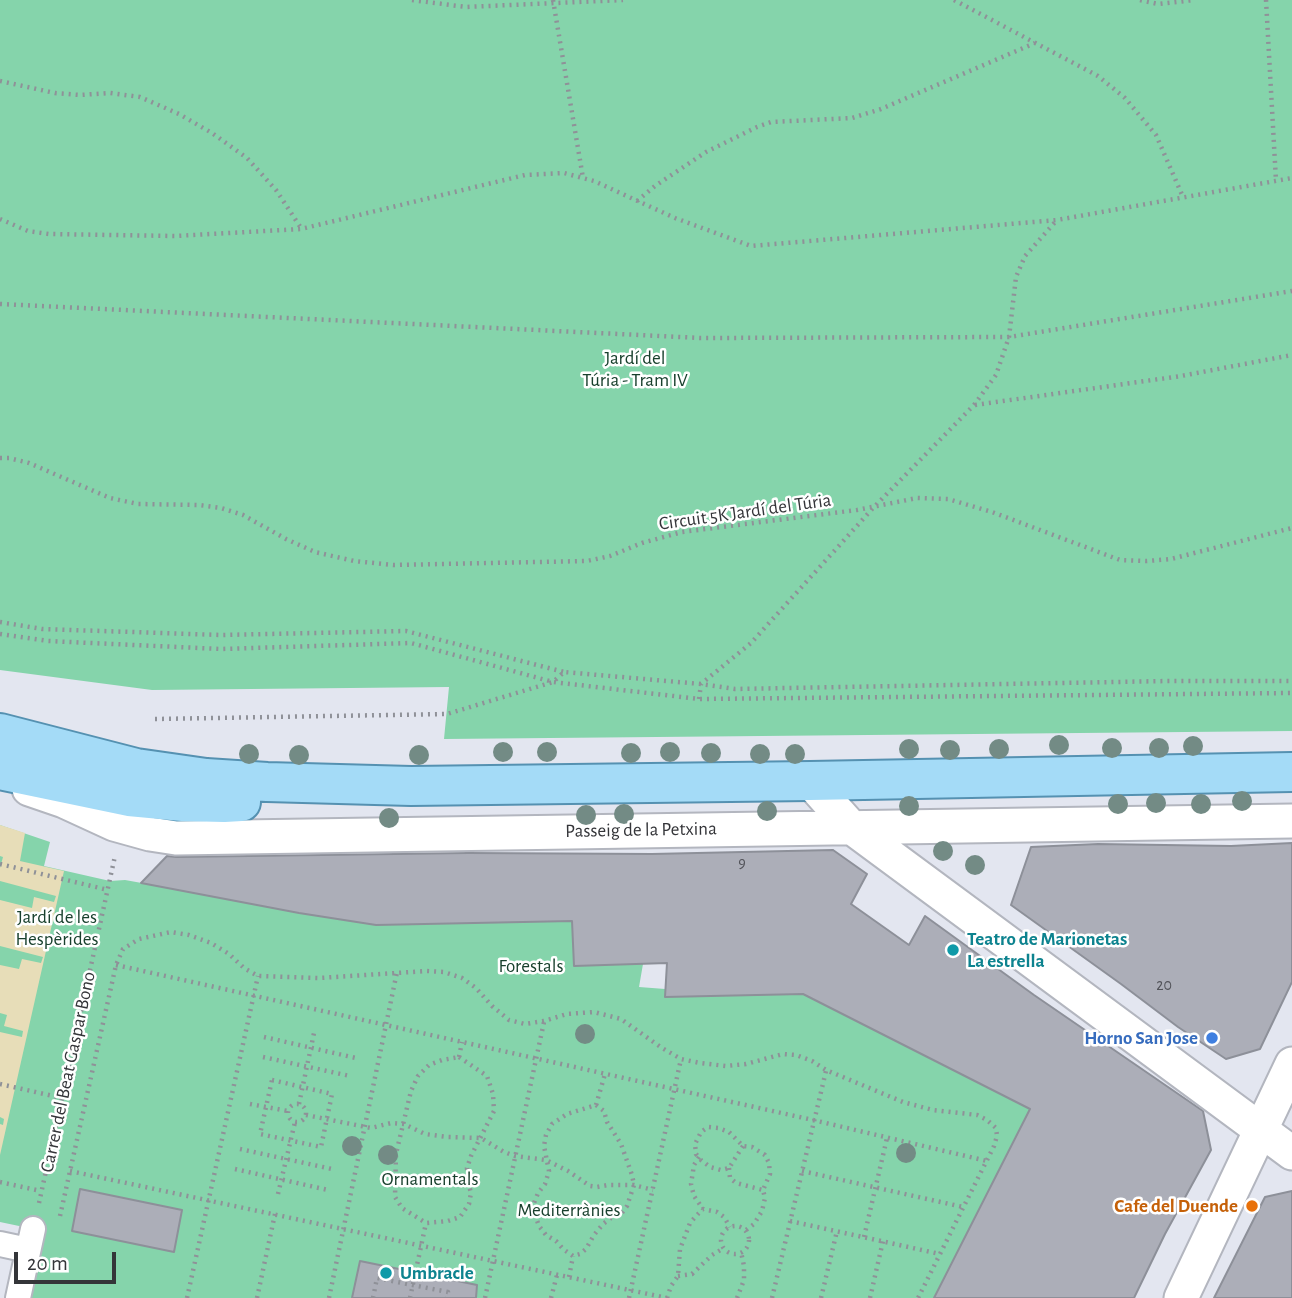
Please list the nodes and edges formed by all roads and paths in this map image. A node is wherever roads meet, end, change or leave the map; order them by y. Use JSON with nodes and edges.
{"nodes":[{"id":1,"x":412,"y":0,"type":"edge"},
{"id":2,"x":623,"y":0,"type":"edge"},
{"id":3,"x":954,"y":0,"type":"edge"},
{"id":4,"x":1140,"y":0,"type":"edge"},
{"id":5,"x":1194,"y":0,"type":"edge"},
{"id":6,"x":1266,"y":0,"type":"edge"},
{"id":7,"x":554,"y":2,"type":"edge"},
{"id":8,"x":1035,"y":43,"type":"junction"},
{"id":9,"x":0,"y":81,"type":"edge"},
{"id":10,"x":583,"y":178,"type":"junction"},
{"id":11,"x":1292,"y":178,"type":"edge"},
{"id":12,"x":1276,"y":181,"type":"junction"},
{"id":13,"x":1183,"y":198,"type":"junction"},
{"id":14,"x":637,"y":201,"type":"junction"},
{"id":15,"x":0,"y":219,"type":"edge"},
{"id":16,"x":1057,"y":220,"type":"junction"},
{"id":17,"x":301,"y":229,"type":"junction"},
{"id":18,"x":1292,"y":291,"type":"edge"},
{"id":19,"x":0,"y":304,"type":"edge"},
{"id":20,"x":1009,"y":337,"type":"junction"},
{"id":21,"x":1292,"y":355,"type":"edge"},
{"id":22,"x":974,"y":405,"type":"junction"},
{"id":23,"x":0,"y":458,"type":"edge"},
{"id":24,"x":874,"y":507,"type":"junction"},
{"id":25,"x":1292,"y":528,"type":"edge"},
{"id":26,"x":0,"y":622,"type":"edge"},
{"id":27,"x":0,"y":634,"type":"edge"},
{"id":28,"x":564,"y":671,"type":"junction"},
{"id":29,"x":1292,"y":681,"type":"edge"},
{"id":30,"x":553,"y":682,"type":"junction"},
{"id":31,"x":701,"y":684,"type":"junction"},
{"id":32,"x":1292,"y":693,"type":"edge"},
{"id":33,"x":699,"y":699,"type":"junction"},
{"id":34,"x":155,"y":719,"type":"dead end"},
{"id":35,"x":0,"y":733,"type":"edge"},
{"id":36,"x":0,"y":770,"type":"edge"},
{"id":37,"x":1292,"y":772,"type":"edge"},
{"id":38,"x":810,"y":781,"type":"junction"},
{"id":39,"x":0,"y":783,"type":"edge"},
{"id":40,"x":411,"y":786,"type":"junction"},
{"id":41,"x":1292,"y":821,"type":"edge"},
{"id":42,"x":851,"y":827,"type":"junction"},
{"id":43,"x":117,"y":845,"type":"dead end"},
{"id":44,"x":0,"y":864,"type":"edge"},
{"id":45,"x":108,"y":890,"type":"junction"},
{"id":46,"x":116,"y":965,"type":"junction"},
{"id":47,"x":397,"y":972,"type":"junction"},
{"id":48,"x":258,"y":976,"type":"junction"},
{"id":49,"x":253,"y":996,"type":"junction"},
{"id":50,"x":544,"y":1021,"type":"junction"},
{"id":51,"x":386,"y":1025,"type":"junction"},
{"id":52,"x":314,"y":1033,"type":"dead end"},
{"id":53,"x":264,"y":1037,"type":"dead end"},
{"id":54,"x":462,"y":1042,"type":"junction"},
{"id":55,"x":311,"y":1048,"type":"junction"},
{"id":56,"x":263,"y":1057,"type":"dead end"},
{"id":57,"x":356,"y":1058,"type":"dead end"},
{"id":58,"x":459,"y":1058,"type":"junction"},
{"id":59,"x":537,"y":1059,"type":"junction"},
{"id":60,"x":681,"y":1059,"type":"junction"},
{"id":61,"x":1292,"y":1064,"type":"edge"},
{"id":62,"x":307,"y":1067,"type":"junction"},
{"id":63,"x":826,"y":1070,"type":"junction"},
{"id":64,"x":605,"y":1074,"type":"junction"},
{"id":65,"x":349,"y":1076,"type":"dead end"},
{"id":66,"x":0,"y":1084,"type":"edge"},
{"id":67,"x":302,"y":1087,"type":"junction"},
{"id":68,"x":674,"y":1089,"type":"junction"},
{"id":69,"x":62,"y":1098,"type":"junction"},
{"id":70,"x":250,"y":1104,"type":"dead end"},
{"id":71,"x":299,"y":1104,"type":"junction"},
{"id":72,"x":596,"y":1105,"type":"junction"},
{"id":73,"x":266,"y":1107,"type":"junction"},
{"id":74,"x":288,"y":1111,"type":"junction"},
{"id":75,"x":306,"y":1115,"type":"junction"},
{"id":76,"x":327,"y":1119,"type":"junction"},
{"id":77,"x":813,"y":1120,"type":"junction"},
{"id":78,"x":295,"y":1122,"type":"junction"},
{"id":79,"x":404,"y":1124,"type":"junction"},
{"id":80,"x":365,"y":1127,"type":"junction"},
{"id":81,"x":1260,"y":1129,"type":"junction"},
{"id":82,"x":481,"y":1138,"type":"junction"},
{"id":83,"x":887,"y":1138,"type":"junction"},
{"id":84,"x":291,"y":1141,"type":"junction"},
{"id":85,"x":743,"y":1146,"type":"junction"},
{"id":86,"x":240,"y":1149,"type":"dead end"},
{"id":87,"x":1292,"y":1153,"type":"edge"},
{"id":88,"x":515,"y":1156,"type":"junction"},
{"id":89,"x":699,"y":1157,"type":"junction"},
{"id":90,"x":286,"y":1159,"type":"junction"},
{"id":91,"x":546,"y":1160,"type":"junction"},
{"id":92,"x":987,"y":1161,"type":"junction"},
{"id":93,"x":729,"y":1168,"type":"junction"},
{"id":94,"x":234,"y":1169,"type":"dead end"},
{"id":95,"x":332,"y":1169,"type":"dead end"},
{"id":96,"x":70,"y":1171,"type":"junction"},
{"id":97,"x":802,"y":1171,"type":"junction"},
{"id":98,"x":282,"y":1180,"type":"junction"},
{"id":99,"x":0,"y":1182,"type":"edge"},
{"id":100,"x":634,"y":1185,"type":"junction"},
{"id":101,"x":876,"y":1187,"type":"junction"},
{"id":102,"x":328,"y":1190,"type":"dead end"},
{"id":103,"x":653,"y":1190,"type":"junction"},
{"id":104,"x":763,"y":1190,"type":"junction"},
{"id":105,"x":41,"y":1191,"type":"junction"},
{"id":106,"x":278,"y":1194,"type":"dead end"},
{"id":107,"x":208,"y":1200,"type":"junction"},
{"id":108,"x":963,"y":1207,"type":"junction"},
{"id":109,"x":703,"y":1209,"type":"junction"},
{"id":110,"x":275,"y":1214,"type":"junction"},
{"id":111,"x":790,"y":1221,"type":"junction"},
{"id":112,"x":59,"y":1222,"type":"dead end"},
{"id":113,"x":426,"y":1223,"type":"junction"},
{"id":114,"x":730,"y":1227,"type":"junction"},
{"id":115,"x":344,"y":1229,"type":"junction"},
{"id":116,"x":746,"y":1230,"type":"junction"},
{"id":117,"x":837,"y":1231,"type":"junction"},
{"id":118,"x":864,"y":1237,"type":"junction"},
{"id":119,"x":31,"y":1239,"type":"junction"},
{"id":120,"x":883,"y":1241,"type":"junction"},
{"id":121,"x":0,"y":1244,"type":"edge"},
{"id":122,"x":421,"y":1245,"type":"junction"},
{"id":123,"x":724,"y":1248,"type":"junction"},
{"id":124,"x":741,"y":1252,"type":"junction"},
{"id":125,"x":940,"y":1254,"type":"junction"},
{"id":126,"x":573,"y":1256,"type":"junction"},
{"id":127,"x":493,"y":1261,"type":"junction"},
{"id":128,"x":557,"y":1275,"type":"junction"},
{"id":129,"x":678,"y":1276,"type":"junction"},
{"id":130,"x":569,"y":1277,"type":"junction"},
{"id":131,"x":413,"y":1285,"type":"junction"},
{"id":132,"x":631,"y":1290,"type":"junction"},
{"id":133,"x":18,"y":1298,"type":"edge"},
{"id":134,"x":187,"y":1298,"type":"edge"},
{"id":135,"x":257,"y":1298,"type":"edge"},
{"id":136,"x":329,"y":1298,"type":"edge"},
{"id":137,"x":373,"y":1298,"type":"edge"},
{"id":138,"x":410,"y":1298,"type":"edge"},
{"id":139,"x":447,"y":1298,"type":"edge"},
{"id":140,"x":485,"y":1298,"type":"edge"},
{"id":141,"x":551,"y":1298,"type":"edge"},
{"id":142,"x":629,"y":1298,"type":"edge"},
{"id":143,"x":667,"y":1298,"type":"edge"},
{"id":144,"x":737,"y":1298,"type":"edge"},
{"id":145,"x":772,"y":1298,"type":"edge"},
{"id":146,"x":821,"y":1298,"type":"edge"},
{"id":147,"x":870,"y":1298,"type":"edge"},
{"id":148,"x":918,"y":1298,"type":"edge"},
{"id":149,"x":1181,"y":1298,"type":"edge"}],
"edges":[{"from":1,"to":7,"type":"path"},
{"from":2,"to":7,"type":"path"},
{"from":3,"to":8,"type":"path"},
{"from":4,"to":5,"type":"path"},
{"from":6,"to":12,"type":"path"},
{"from":7,"to":10,"type":"path"},
{"from":8,"to":13,"type":"path"},
{"from":8,"to":14,"type":"path"},
{"from":9,"to":17,"type":"path"},
{"from":10,"to":14,"type":"path"},
{"from":10,"to":17,"type":"path"},
{"from":11,"to":12,"type":"path"},
{"from":12,"to":13,"type":"path"},
{"from":13,"to":16,"type":"path"},
{"from":14,"to":16,"type":"path"},
{"from":15,"to":17,"type":"path"},
{"from":16,"to":20,"type":"path"},
{"from":18,"to":20,"type":"path"},
{"from":19,"to":20,"type":"path"},
{"from":20,"to":22,"type":"path"},
{"from":21,"to":22,"type":"path"},
{"from":22,"to":24,"type":"path"},
{"from":23,"to":24,"type":"path","name":"Circuit 5K Jardí del Túria"},
{"from":24,"to":25,"type":"path","name":"Circuit 5K Jardí del Túria"},
{"from":24,"to":31,"type":"path"},
{"from":26,"to":28,"type":"path"},
{"from":27,"to":30,"type":"path"},
{"from":28,"to":30,"type":"path"},
{"from":28,"to":31,"type":"path"},
{"from":29,"to":31,"type":"path"},
{"from":30,"to":33,"type":"path"},
{"from":30,"to":34,"type":"path"},
{"from":31,"to":33,"type":"path"},
{"from":32,"to":33,"type":"path"},
{"from":35,"to":40,"type":"main road"},
{"from":36,"to":40,"type":"main road"},
{"from":37,"to":38,"type":"main road"},
{"from":38,"to":40,"type":"main road"},
{"from":38,"to":42,"type":"street"},
{"from":39,"to":42,"type":"street","name":"Passeig de la Petxina"},
{"from":41,"to":42,"type":"street","name":"Passeig de la Petxina"},
{"from":42,"to":81,"type":"street"},
{"from":43,"to":45,"type":"path","name":"Carrer del Beat Gaspar Bono"},
{"from":44,"to":45,"type":"path"},
{"from":45,"to":69,"type":"path","name":"Carrer del Beat Gaspar Bono"},
{"from":46,"to":48,"type":"path"},
{"from":46,"to":49,"type":"path"},
{"from":46,"to":96,"type":"path"},
{"from":47,"to":48,"type":"path"},
{"from":47,"to":50,"type":"path"},
{"from":47,"to":51,"type":"path"},
{"from":48,"to":49,"type":"path"},
{"from":49,"to":51,"type":"path"},
{"from":49,"to":107,"type":"path"},
{"from":50,"to":59,"type":"path"},
{"from":50,"to":60,"type":"path"},
{"from":51,"to":54,"type":"path"},
{"from":51,"to":80,"type":"path"},
{"from":52,"to":55,"type":"path"},
{"from":53,"to":55,"type":"path"},
{"from":54,"to":58,"type":"path"},
{"from":54,"to":59,"type":"path"},
{"from":55,"to":57,"type":"path"},
{"from":55,"to":62,"type":"path"},
{"from":56,"to":62,"type":"path"},
{"from":58,"to":79,"type":"path"},
{"from":58,"to":82,"type":"path"},
{"from":59,"to":64,"type":"path"},
{"from":59,"to":88,"type":"path"},
{"from":60,"to":63,"type":"path"},
{"from":60,"to":68,"type":"path"},
{"from":61,"to":81,"type":"street"},
{"from":62,"to":65,"type":"path"},
{"from":62,"to":67,"type":"path"},
{"from":63,"to":77,"type":"path"},
{"from":63,"to":92,"type":"path"},
{"from":64,"to":68,"type":"path"},
{"from":64,"to":72,"type":"path"},
{"from":66,"to":69,"type":"path"},
{"from":67,"to":71,"type":"path"},
{"from":67,"to":73,"type":"path"},
{"from":67,"to":76,"type":"path"},
{"from":68,"to":77,"type":"path"},
{"from":68,"to":103,"type":"path"},
{"from":69,"to":105,"type":"path","name":"Carrer del Beat Gaspar Bono"},
{"from":70,"to":73,"type":"path"},
{"from":71,"to":74,"type":"path"},
{"from":71,"to":75,"type":"path"},
{"from":72,"to":91,"type":"path"},
{"from":72,"to":100,"type":"path"},
{"from":73,"to":74,"type":"path"},
{"from":73,"to":84,"type":"path"},
{"from":74,"to":78,"type":"path"},
{"from":75,"to":76,"type":"path"},
{"from":75,"to":78,"type":"path"},
{"from":76,"to":80,"type":"path"},
{"from":76,"to":84,"type":"path"},
{"from":77,"to":83,"type":"path"},
{"from":77,"to":97,"type":"path"},
{"from":78,"to":84,"type":"path"},
{"from":79,"to":80,"type":"path"},
{"from":79,"to":82,"type":"path"},
{"from":79,"to":113,"type":"path"},
{"from":80,"to":115,"type":"path"},
{"from":81,"to":87,"type":"street"},
{"from":81,"to":149,"type":"street"},
{"from":82,"to":88,"type":"path"},
{"from":82,"to":113,"type":"path"},
{"from":83,"to":92,"type":"path"},
{"from":83,"to":101,"type":"path"},
{"from":84,"to":90,"type":"path"},
{"from":85,"to":89,"type":"path"},
{"from":85,"to":93,"type":"path"},
{"from":85,"to":104,"type":"path"},
{"from":86,"to":90,"type":"path"},
{"from":88,"to":91,"type":"path"},
{"from":88,"to":127,"type":"path"},
{"from":89,"to":93,"type":"path"},
{"from":89,"to":109,"type":"path"},
{"from":90,"to":95,"type":"path"},
{"from":90,"to":98,"type":"path"},
{"from":91,"to":100,"type":"path"},
{"from":91,"to":126,"type":"path"},
{"from":92,"to":108,"type":"path"},
{"from":93,"to":104,"type":"path"},
{"from":94,"to":98,"type":"path"},
{"from":96,"to":107,"type":"path"},
{"from":96,"to":112,"type":"path"},
{"from":97,"to":101,"type":"path"},
{"from":97,"to":111,"type":"path"},
{"from":98,"to":102,"type":"path"},
{"from":98,"to":106,"type":"path"},
{"from":99,"to":105,"type":"path"},
{"from":100,"to":103,"type":"path"},
{"from":100,"to":126,"type":"path"},
{"from":101,"to":108,"type":"path"},
{"from":101,"to":118,"type":"path"},
{"from":103,"to":132,"type":"path"},
{"from":104,"to":116,"type":"path"},
{"from":105,"to":119,"type":"path","name":"Carrer del Beat Gaspar Bono"},
{"from":107,"to":110,"type":"path"},
{"from":107,"to":134,"type":"path"},
{"from":108,"to":125,"type":"path"},
{"from":109,"to":114,"type":"path"},
{"from":109,"to":129,"type":"path"},
{"from":110,"to":115,"type":"path"},
{"from":110,"to":135,"type":"path"},
{"from":111,"to":117,"type":"path"},
{"from":111,"to":145,"type":"path"},
{"from":113,"to":122,"type":"path"},
{"from":114,"to":116,"type":"path"},
{"from":114,"to":123,"type":"path"},
{"from":115,"to":122,"type":"path"},
{"from":115,"to":136,"type":"path"},
{"from":116,"to":124,"type":"path"},
{"from":117,"to":118,"type":"path"},
{"from":117,"to":146,"type":"path"},
{"from":118,"to":120,"type":"path"},
{"from":119,"to":121,"type":"street"},
{"from":119,"to":133,"type":"street"},
{"from":120,"to":125,"type":"path"},
{"from":120,"to":147,"type":"path"},
{"from":122,"to":127,"type":"path"},
{"from":122,"to":131,"type":"path"},
{"from":123,"to":124,"type":"path"},
{"from":123,"to":129,"type":"path"},
{"from":124,"to":144,"type":"path"},
{"from":125,"to":148,"type":"path"},
{"from":126,"to":130,"type":"path"},
{"from":127,"to":128,"type":"path"},
{"from":127,"to":140,"type":"path"},
{"from":128,"to":130,"type":"path"},
{"from":128,"to":141,"type":"path"},
{"from":129,"to":143,"type":"path"},
{"from":130,"to":132,"type":"path"},
{"from":131,"to":137,"type":"path"},
{"from":131,"to":138,"type":"path"},
{"from":131,"to":139,"type":"path"},
{"from":132,"to":142,"type":"path"},
{"from":132,"to":143,"type":"path"}]}
